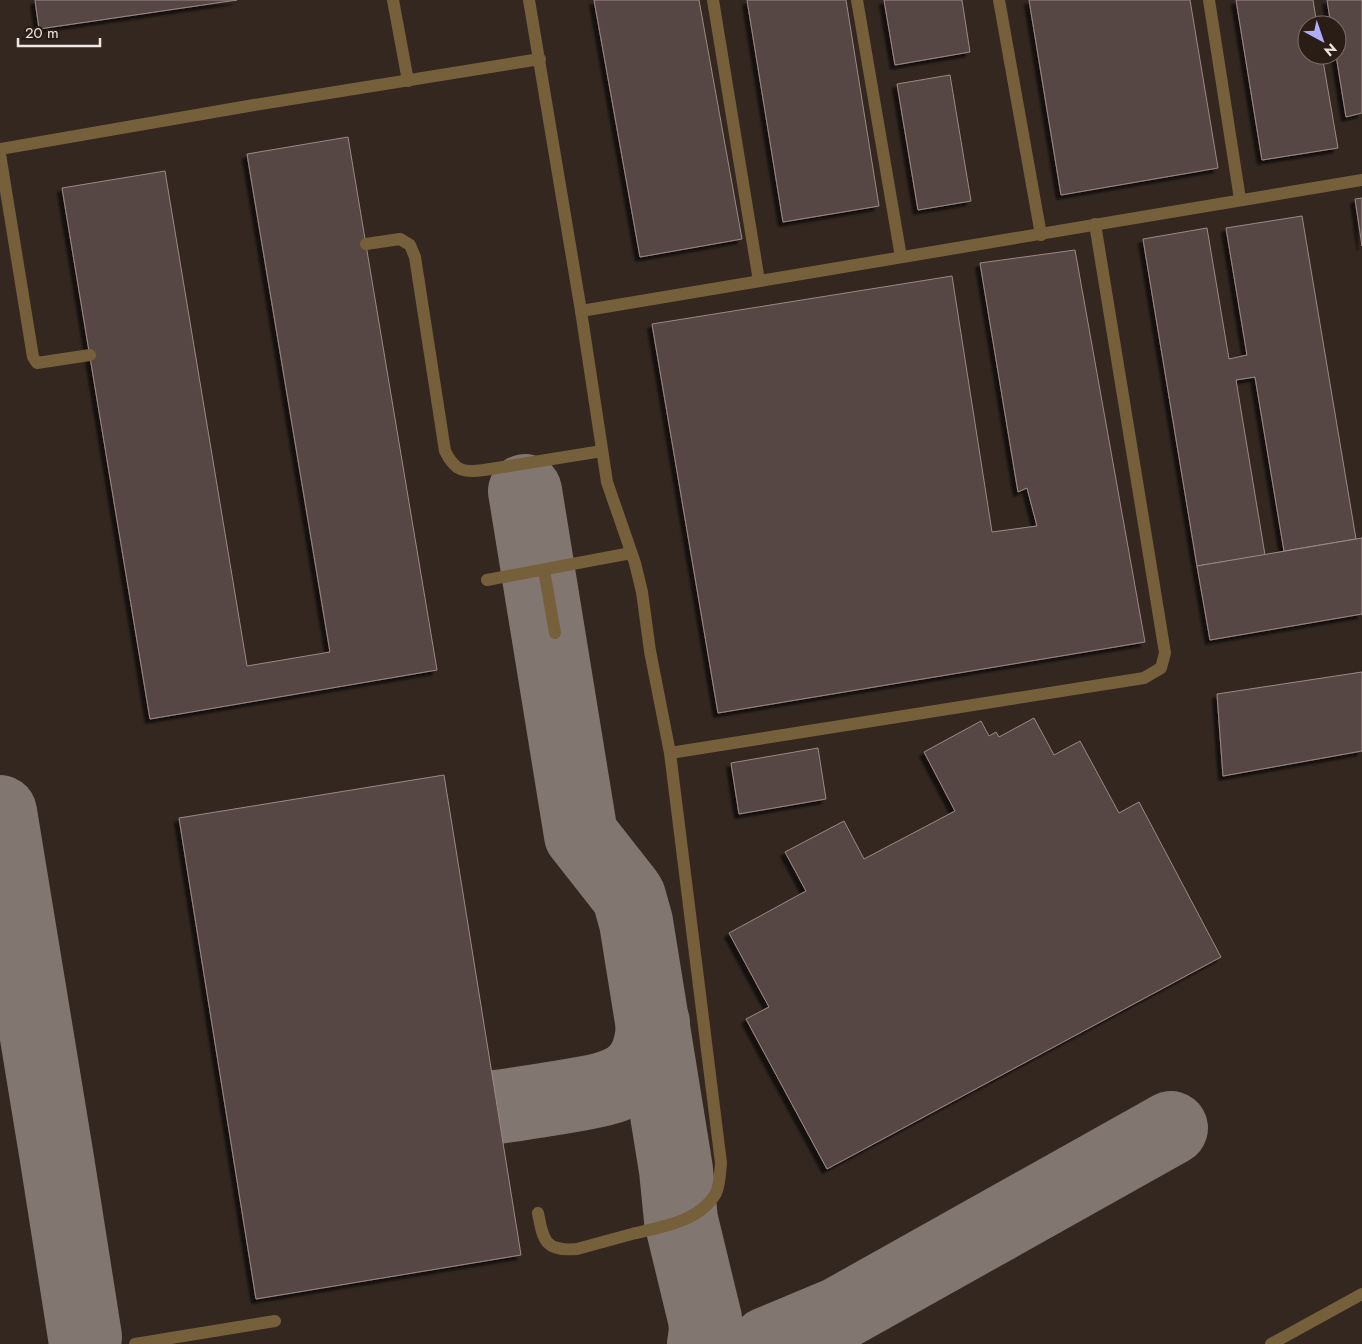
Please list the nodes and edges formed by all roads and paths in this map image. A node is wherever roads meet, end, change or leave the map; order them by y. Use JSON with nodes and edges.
{"nodes":[{"id":1,"x":393,"y":0,"type":"edge"},
{"id":2,"x":529,"y":0,"type":"edge"},
{"id":3,"x":713,"y":0,"type":"edge"},
{"id":4,"x":858,"y":0,"type":"edge"},
{"id":5,"x":999,"y":0,"type":"edge"},
{"id":6,"x":1209,"y":0,"type":"edge"},
{"id":7,"x":540,"y":59,"type":"junction"},
{"id":8,"x":408,"y":81,"type":"junction"},
{"id":9,"x":0,"y":148,"type":"edge"},
{"id":10,"x":0,"y":154,"type":"edge"},
{"id":11,"x":1362,"y":180,"type":"edge"},
{"id":12,"x":1240,"y":199,"type":"junction"},
{"id":13,"x":1095,"y":224,"type":"junction"},
{"id":14,"x":1041,"y":235,"type":"junction"},
{"id":15,"x":366,"y":244,"type":"dead end"},
{"id":16,"x":901,"y":257,"type":"junction"},
{"id":17,"x":759,"y":282,"type":"junction"},
{"id":18,"x":581,"y":312,"type":"junction"},
{"id":19,"x":90,"y":355,"type":"dead end"},
{"id":20,"x":602,"y":451,"type":"junction"},
{"id":21,"x":631,"y":553,"type":"junction"},
{"id":22,"x":544,"y":570,"type":"junction"},
{"id":23,"x":487,"y":580,"type":"dead end"},
{"id":24,"x":555,"y":633,"type":"dead end"},
{"id":25,"x":670,"y":753,"type":"junction"},
{"id":26,"x":538,"y":1213,"type":"dead end"},
{"id":27,"x":1362,"y":1294,"type":"edge"},
{"id":28,"x":275,"y":1321,"type":"dead end"},
{"id":29,"x":135,"y":1344,"type":"edge"},
{"id":30,"x":1271,"y":1344,"type":"edge"}],
"edges":[{"from":1,"to":8,"type":"lane"},
{"from":2,"to":7,"type":"lane"},
{"from":3,"to":17,"type":"lane"},
{"from":4,"to":16,"type":"lane"},
{"from":5,"to":14,"type":"lane"},
{"from":6,"to":12,"type":"lane"},
{"from":7,"to":8,"type":"lane"},
{"from":7,"to":18,"type":"lane"},
{"from":8,"to":9,"type":"lane"},
{"from":10,"to":19,"type":"lane"},
{"from":11,"to":12,"type":"lane"},
{"from":12,"to":13,"type":"lane"},
{"from":13,"to":14,"type":"lane"},
{"from":13,"to":25,"type":"lane"},
{"from":14,"to":16,"type":"lane"},
{"from":15,"to":20,"type":"lane"},
{"from":16,"to":17,"type":"lane"},
{"from":17,"to":18,"type":"lane"},
{"from":18,"to":20,"type":"lane"},
{"from":20,"to":21,"type":"lane"},
{"from":21,"to":22,"type":"lane"},
{"from":21,"to":25,"type":"lane"},
{"from":22,"to":23,"type":"lane"},
{"from":22,"to":24,"type":"lane"},
{"from":25,"to":26,"type":"lane"},
{"from":27,"to":30,"type":"lane"},
{"from":28,"to":29,"type":"lane"}]}
